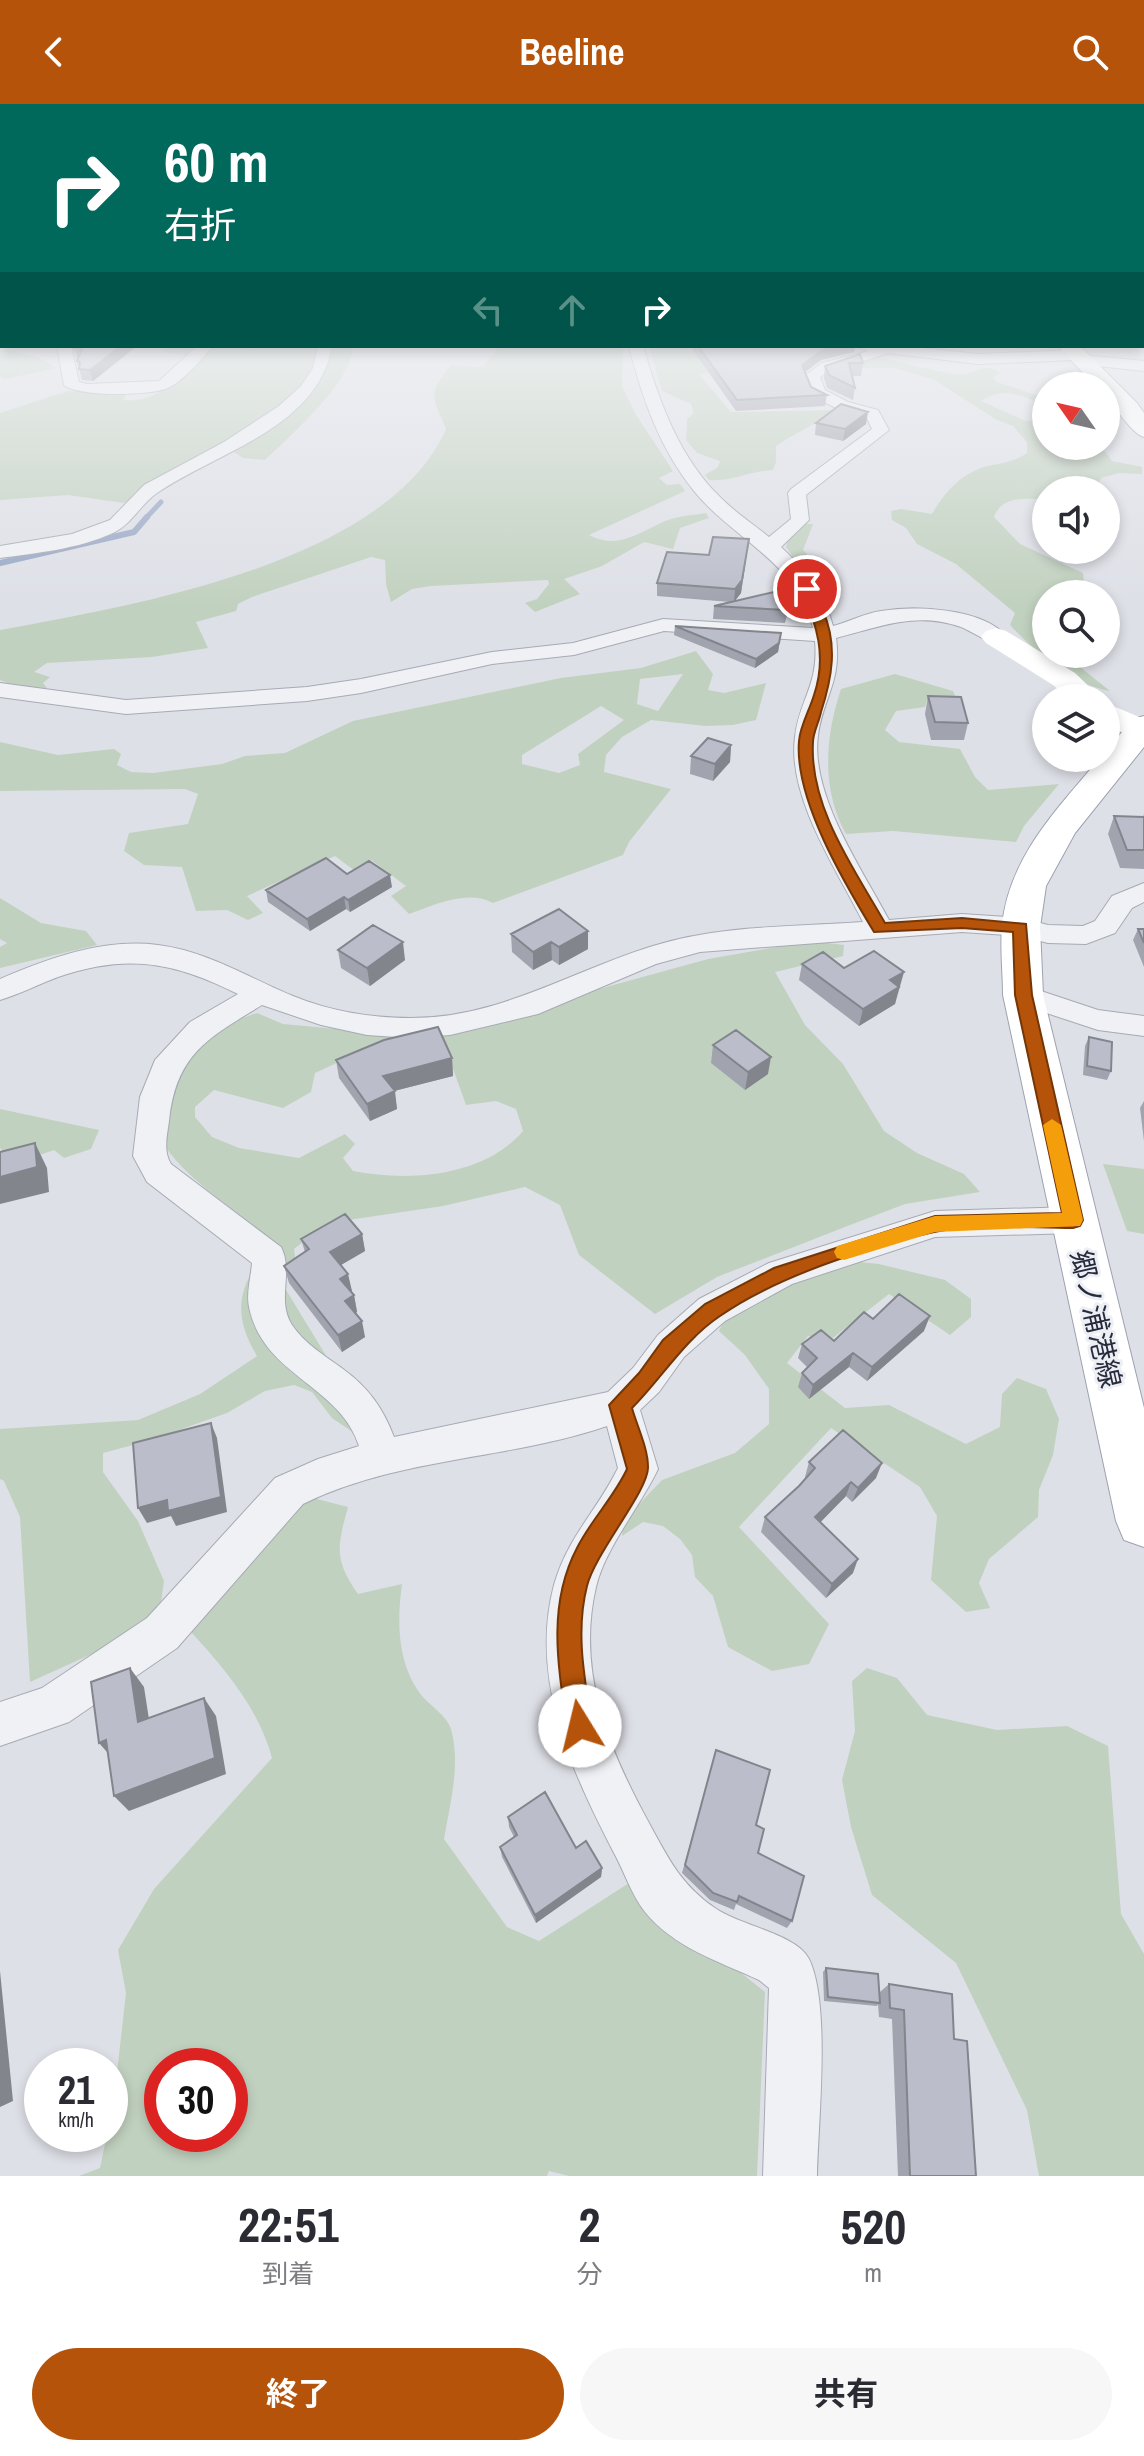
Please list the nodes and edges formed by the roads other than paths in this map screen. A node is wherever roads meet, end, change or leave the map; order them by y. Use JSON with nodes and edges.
{"nodes":[{"id":1,"x":281,"y":412,"type":"edge"},
{"id":2,"x":655,"y":412,"type":"edge"},
{"id":3,"x":867,"y":412,"type":"edge"},
{"id":4,"x":1132,"y":412,"type":"edge"},
{"id":5,"x":1144,"y":430,"type":"edge"},
{"id":6,"x":770,"y":546,"type":"junction"},
{"id":7,"x":0,"y":552,"type":"edge"},
{"id":8,"x":824,"y":635,"type":"junction"},
{"id":9,"x":996,"y":637,"type":"joint"},
{"id":10,"x":1067,"y":684,"type":"edge"},
{"id":11,"x":0,"y":690,"type":"edge"},
{"id":12,"x":1134,"y":725,"type":"edge"},
{"id":13,"x":1144,"y":891,"type":"edge"},
{"id":14,"x":1021,"y":927,"type":"junction"},
{"id":15,"x":880,"y":929,"type":"junction"},
{"id":16,"x":0,"y":990,"type":"edge"},
{"id":17,"x":263,"y":992,"type":"junction"},
{"id":18,"x":1023,"y":995,"type":"junction"},
{"id":19,"x":1144,"y":1026,"type":"edge"},
{"id":20,"x":1073,"y":1220,"type":"junction"},
{"id":21,"x":620,"y":1405,"type":"junction"},
{"id":22,"x":381,"y":1457,"type":"junction"},
{"id":23,"x":1144,"y":1521,"type":"edge"},
{"id":24,"x":0,"y":1724,"type":"edge"},
{"id":25,"x":790,"y":2176,"type":"edge"}],
"edges":[{"from":1,"to":7,"type":"street"},
{"from":2,"to":6,"type":"street"},
{"from":3,"to":6,"type":"street"},
{"from":4,"to":5,"type":"main road"},
{"from":6,"to":8,"type":"street"},
{"from":8,"to":9,"type":"street"},
{"from":8,"to":11,"type":"street"},
{"from":8,"to":15,"type":"street"},
{"from":9,"to":10,"type":"main road"},
{"from":12,"to":14,"type":"main road","name":"郷ノ浦港線"},
{"from":13,"to":14,"type":"street"},
{"from":14,"to":15,"type":"street"},
{"from":14,"to":18,"type":"main road","name":"郷ノ浦港線"},
{"from":15,"to":17,"type":"street"},
{"from":16,"to":17,"type":"street"},
{"from":17,"to":22,"type":"street"},
{"from":18,"to":19,"type":"street"},
{"from":18,"to":20,"type":"main road","name":"郷ノ浦港線"},
{"from":20,"to":21,"type":"street"},
{"from":20,"to":23,"type":"main road","name":"郷ノ浦港線"},
{"from":21,"to":22,"type":"street"},
{"from":21,"to":25,"type":"street"},
{"from":22,"to":24,"type":"street"}]}
